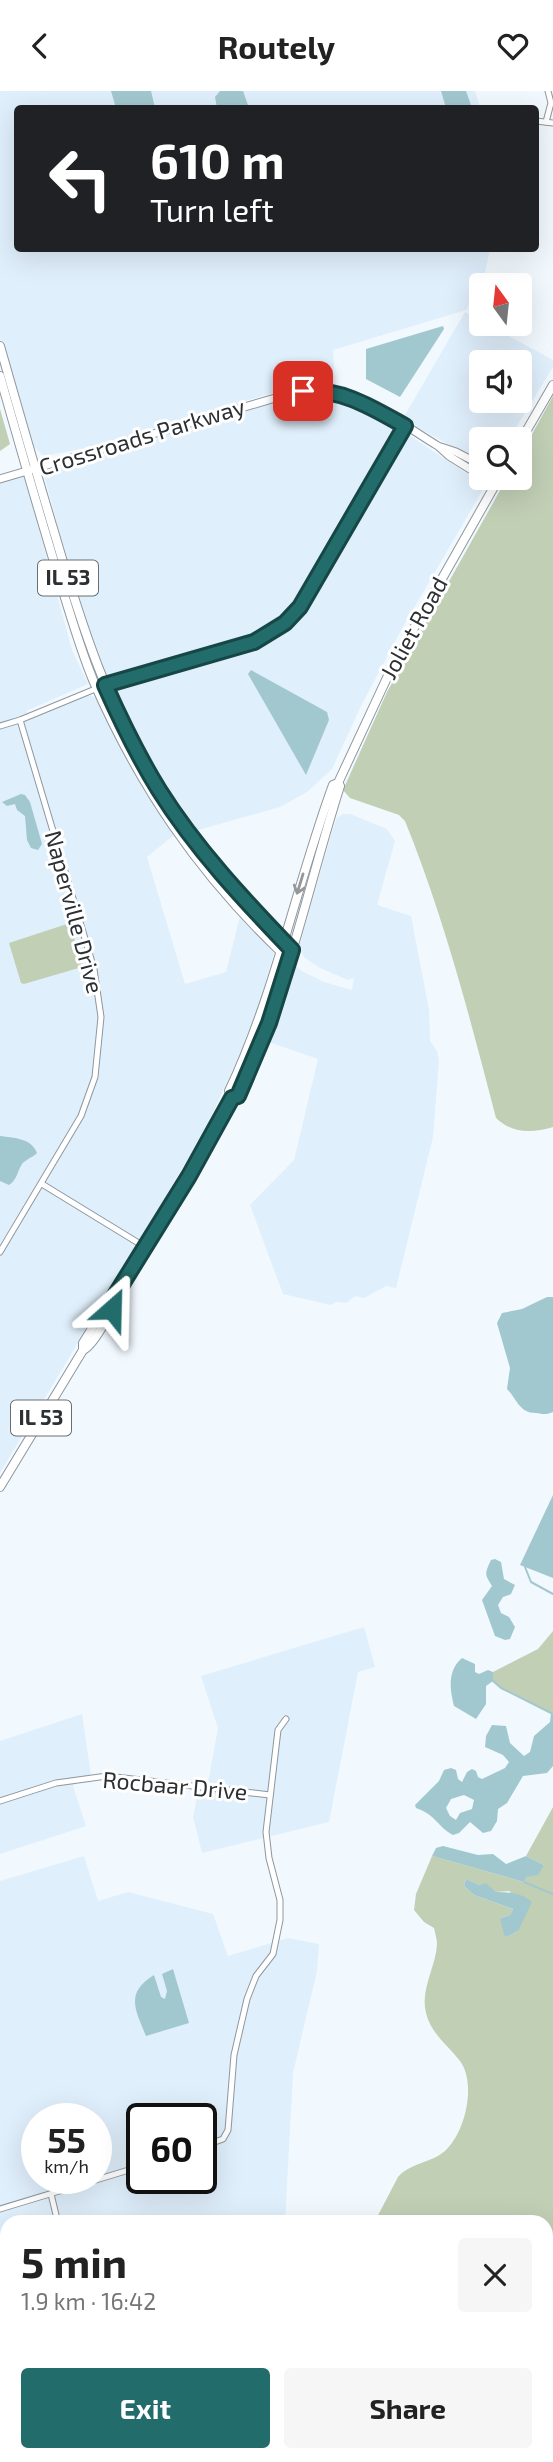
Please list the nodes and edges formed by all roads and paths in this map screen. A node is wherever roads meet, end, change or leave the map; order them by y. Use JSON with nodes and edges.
{"nodes":[{"id":1,"x":548,"y":91,"type":"edge"},
{"id":2,"x":539,"y":121,"type":"edge"},
{"id":3,"x":546,"y":122,"type":"junction"},
{"id":4,"x":553,"y":124,"type":"edge"},
{"id":5,"x":0,"y":346,"type":"edge"},
{"id":6,"x":0,"y":376,"type":"edge"},
{"id":7,"x":553,"y":385,"type":"edge"},
{"id":8,"x":405,"y":426,"type":"junction"},
{"id":9,"x":529,"y":427,"type":"edge"},
{"id":10,"x":438,"y":446,"type":"junction"},
{"id":11,"x":469,"y":459,"type":"edge"},
{"id":12,"x":469,"y":468,"type":"edge"},
{"id":13,"x":31,"y":470,"type":"junction"},
{"id":14,"x":0,"y":479,"type":"edge"},
{"id":15,"x":491,"y":490,"type":"edge"},
{"id":16,"x":101,"y":687,"type":"junction"},
{"id":17,"x":20,"y":720,"type":"junction"},
{"id":18,"x":0,"y":726,"type":"edge"},
{"id":19,"x":338,"y":783,"type":"junction"},
{"id":20,"x":283,"y":941,"type":"junction"},
{"id":21,"x":280,"y":951,"type":"junction"},
{"id":22,"x":290,"y":955,"type":"junction"},
{"id":23,"x":232,"y":1098,"type":"junction"},
{"id":24,"x":42,"y":1184,"type":"junction"},
{"id":25,"x":145,"y":1247,"type":"junction"},
{"id":26,"x":0,"y":1252,"type":"edge"},
{"id":27,"x":0,"y":1487,"type":"edge"},
{"id":28,"x":286,"y":1719,"type":"dead end"},
{"id":29,"x":270,"y":1795,"type":"junction"},
{"id":30,"x":0,"y":1801,"type":"edge"},
{"id":31,"x":217,"y":2141,"type":"edge"},
{"id":32,"x":51,"y":2194,"type":"joint"},
{"id":33,"x":0,"y":2209,"type":"edge"},
{"id":34,"x":56,"y":2215,"type":"edge"}],
"edges":[{"from":1,"to":3,"type":"street"},
{"from":2,"to":3,"type":"street"},
{"from":3,"to":4,"type":"street"},
{"from":5,"to":13,"type":"main road","number":"IL 53"},
{"from":6,"to":13,"type":"main road","number":"IL 53"},
{"from":7,"to":9,"type":"main road"},
{"from":8,"to":10,"type":"street","name":"Crossroads Parkway"},
{"from":8,"to":13,"type":"street","name":"Crossroads Parkway"},
{"from":8,"to":16,"type":"street"},
{"from":10,"to":11,"type":"street","name":"Crossroads Parkway"},
{"from":10,"to":12,"type":"street","name":"Crossroads Parkway"},
{"from":13,"to":14,"type":"street","name":"Crossroads Parkway"},
{"from":13,"to":16,"type":"main road","number":"IL 53"},
{"from":15,"to":19,"type":"main road","name":"Joliet Road"},
{"from":16,"to":17,"type":"street"},
{"from":16,"to":20,"type":"main road","number":"IL 53"},
{"from":16,"to":21,"type":"main road","number":"IL 53"},
{"from":17,"to":18,"type":"street"},
{"from":17,"to":24,"type":"street","name":"Naperville Drive"},
{"from":19,"to":20,"type":"main road","name":"Joliet Road","one_way":true},
{"from":19,"to":22,"type":"main road","name":"Joliet Road"},
{"from":20,"to":21,"type":"main road","name":"Joliet Road"},
{"from":20,"to":22,"type":"main road","number":"IL 53"},
{"from":21,"to":22,"type":"main road","number":"IL 53"},
{"from":21,"to":23,"type":"main road","number":"IL 53"},
{"from":22,"to":23,"type":"main road","number":"IL 53"},
{"from":23,"to":25,"type":"main road","number":"IL 53"},
{"from":24,"to":25,"type":"street"},
{"from":24,"to":26,"type":"street","name":"Naperville Drive"},
{"from":25,"to":27,"type":"main road","number":"IL 53"},
{"from":28,"to":29,"type":"street"},
{"from":29,"to":30,"type":"street","name":"Rocbaar Drive"},
{"from":29,"to":31,"type":"street"},
{"from":32,"to":33,"type":"street"},
{"from":32,"to":34,"type":"street"}]}
